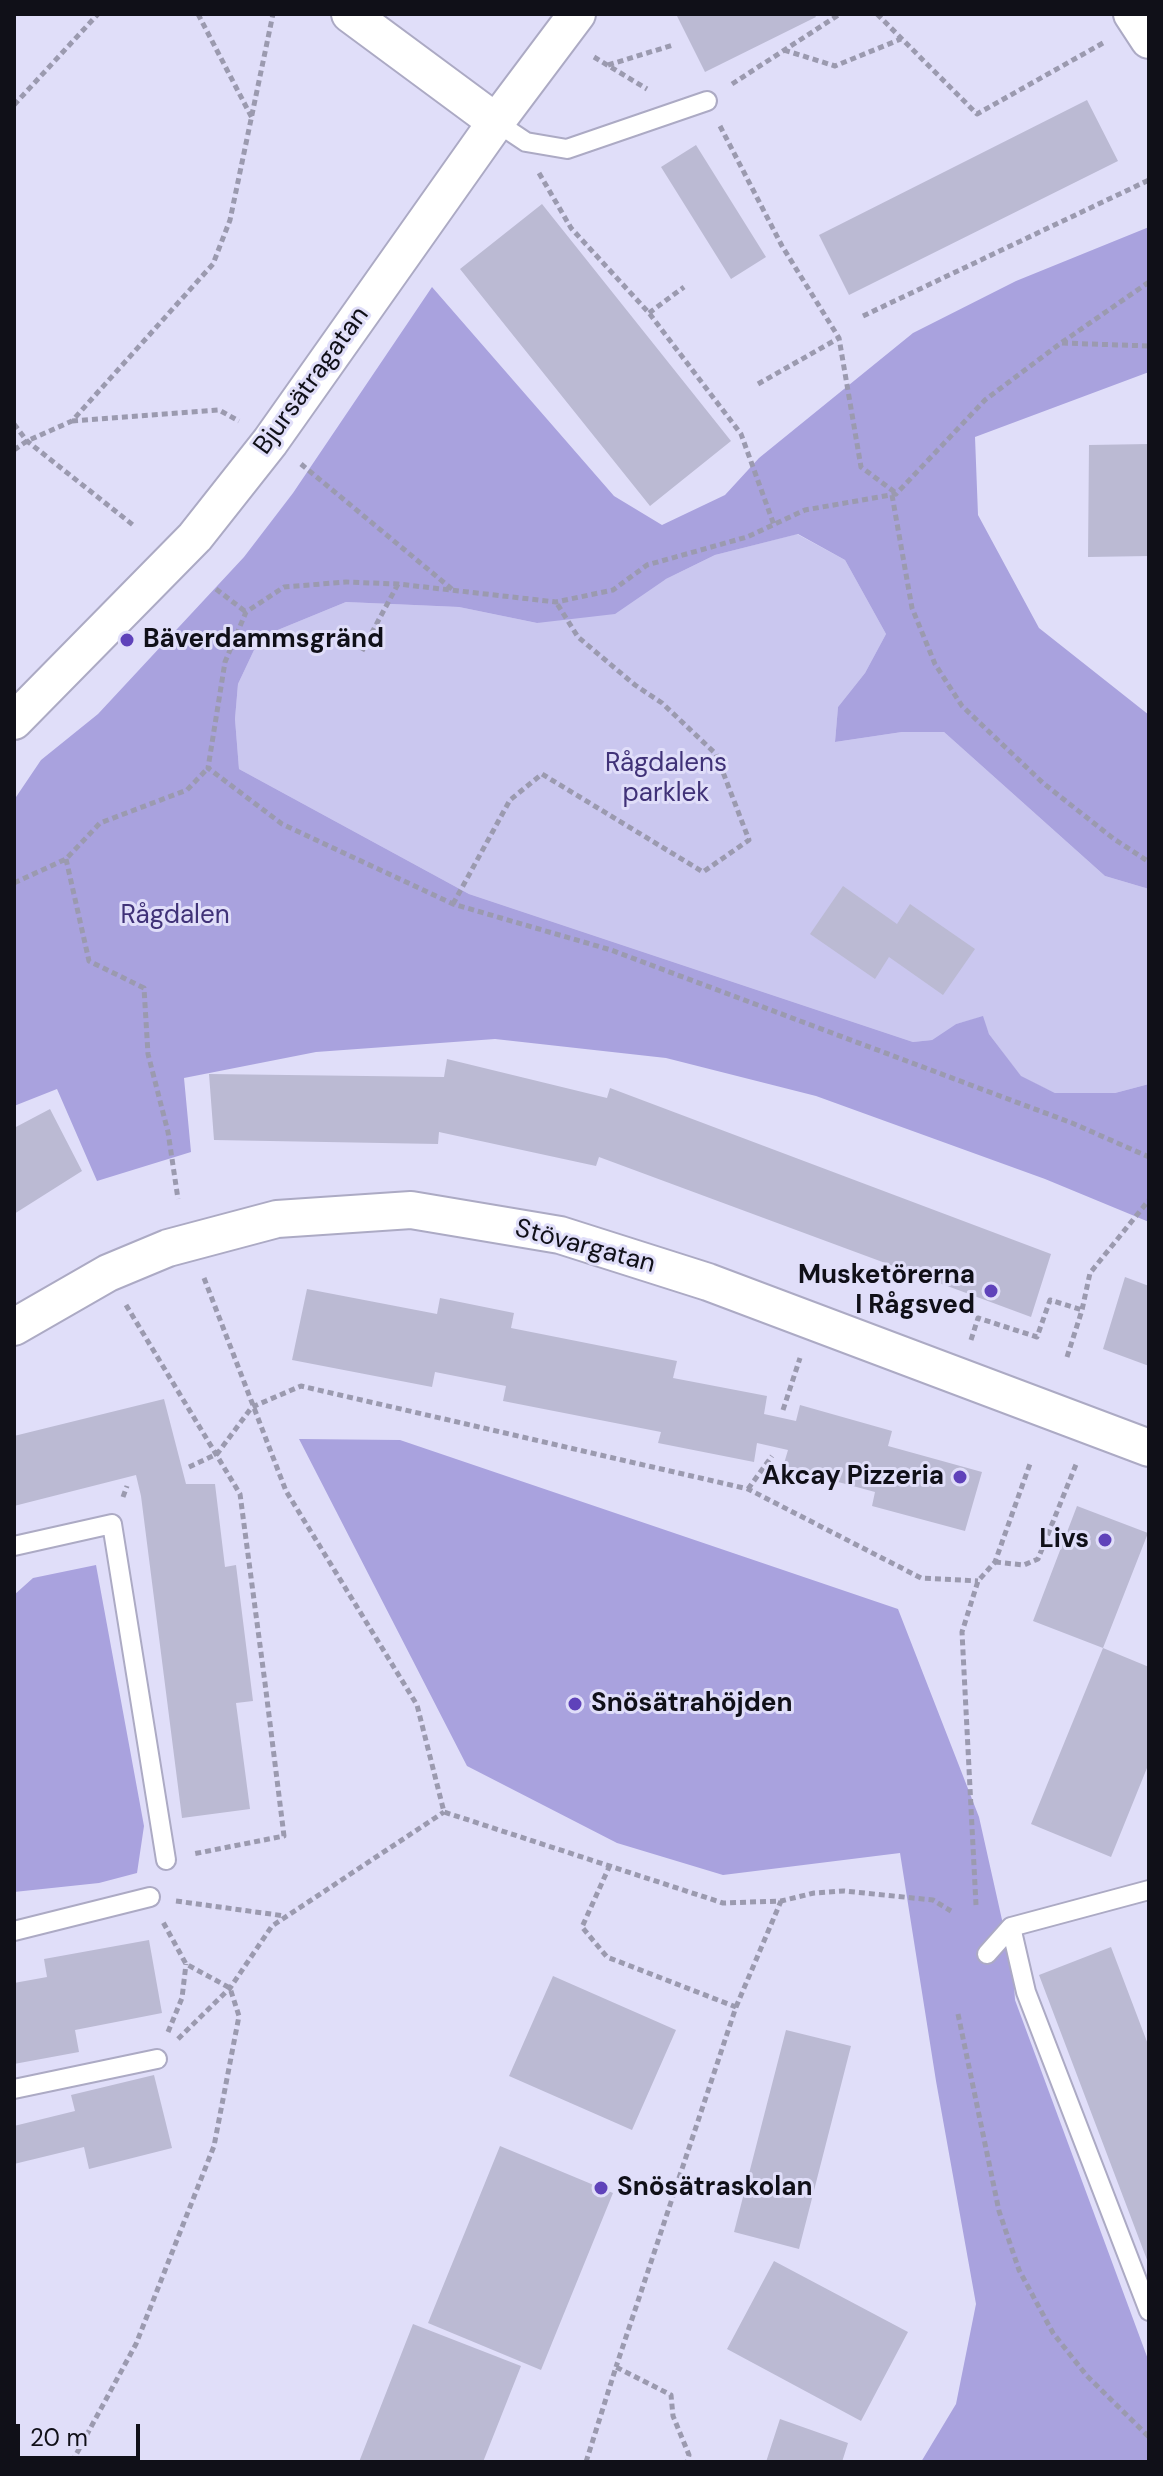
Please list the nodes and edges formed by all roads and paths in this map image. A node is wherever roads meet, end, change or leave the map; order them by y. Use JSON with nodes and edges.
{"nodes":[{"id":1,"x":98,"y":14,"type":"edge"},
{"id":2,"x":198,"y":14,"type":"edge"},
{"id":3,"x":273,"y":14,"type":"edge"},
{"id":4,"x":350,"y":14,"type":"edge"},
{"id":5,"x":577,"y":14,"type":"edge"},
{"id":6,"x":840,"y":14,"type":"edge"},
{"id":7,"x":877,"y":14,"type":"edge"},
{"id":8,"x":1139,"y":25,"type":"edge"},
{"id":9,"x":901,"y":39,"type":"junction"},
{"id":10,"x":673,"y":45,"type":"dead end"},
{"id":11,"x":783,"y":50,"type":"junction"},
{"id":12,"x":590,"y":54,"type":"dead end"},
{"id":13,"x":607,"y":65,"type":"junction"},
{"id":14,"x":707,"y":101,"type":"junction"},
{"id":15,"x":14,"y":105,"type":"edge"},
{"id":16,"x":680,"y":110,"type":"junction"},
{"id":17,"x":252,"y":119,"type":"junction"},
{"id":18,"x":511,"y":132,"type":"junction"},
{"id":19,"x":1149,"y":180,"type":"edge"},
{"id":20,"x":1149,"y":282,"type":"edge"},
{"id":21,"x":684,"y":287,"type":"dead end"},
{"id":22,"x":649,"y":313,"type":"junction"},
{"id":23,"x":863,"y":316,"type":"dead end"},
{"id":24,"x":839,"y":338,"type":"junction"},
{"id":25,"x":1061,"y":343,"type":"junction"},
{"id":26,"x":1149,"y":346,"type":"edge"},
{"id":27,"x":758,"y":384,"type":"dead end"},
{"id":28,"x":72,"y":421,"type":"junction"},
{"id":29,"x":240,"y":421,"type":"dead end"},
{"id":30,"x":14,"y":424,"type":"edge"},
{"id":31,"x":27,"y":441,"type":"junction"},
{"id":32,"x":14,"y":450,"type":"edge"},
{"id":33,"x":300,"y":463,"type":"dead end"},
{"id":34,"x":894,"y":494,"type":"junction"},
{"id":35,"x":133,"y":525,"type":"dead end"},
{"id":36,"x":774,"y":525,"type":"junction"},
{"id":37,"x":398,"y":584,"type":"junction"},
{"id":38,"x":216,"y":589,"type":"dead end"},
{"id":39,"x":454,"y":591,"type":"junction"},
{"id":40,"x":556,"y":602,"type":"junction"},
{"id":41,"x":246,"y":612,"type":"junction"},
{"id":42,"x":362,"y":651,"type":"dead end"},
{"id":43,"x":14,"y":721,"type":"edge"},
{"id":44,"x":208,"y":768,"type":"junction"},
{"id":45,"x":66,"y":859,"type":"junction"},
{"id":46,"x":1149,"y":862,"type":"edge"},
{"id":47,"x":14,"y":883,"type":"edge"},
{"id":48,"x":453,"y":904,"type":"junction"},
{"id":49,"x":1149,"y":1157,"type":"edge"},
{"id":50,"x":178,"y":1199,"type":"dead end"},
{"id":51,"x":1149,"y":1200,"type":"edge"},
{"id":52,"x":201,"y":1270,"type":"dead end"},
{"id":53,"x":123,"y":1301,"type":"dead end"},
{"id":54,"x":1082,"y":1310,"type":"junction"},
{"id":55,"x":14,"y":1327,"type":"edge"},
{"id":56,"x":970,"y":1344,"type":"dead end"},
{"id":57,"x":803,"y":1351,"type":"dead end"},
{"id":58,"x":1067,"y":1357,"type":"dead end"},
{"id":59,"x":252,"y":1407,"type":"junction"},
{"id":60,"x":783,"y":1410,"type":"dead end"},
{"id":61,"x":1149,"y":1448,"type":"edge"},
{"id":62,"x":217,"y":1454,"type":"junction"},
{"id":63,"x":772,"y":1456,"type":"dead end"},
{"id":64,"x":1078,"y":1457,"type":"dead end"},
{"id":65,"x":1031,"y":1461,"type":"dead end"},
{"id":66,"x":189,"y":1467,"type":"dead end"},
{"id":67,"x":748,"y":1489,"type":"junction"},
{"id":68,"x":14,"y":1546,"type":"edge"},
{"id":69,"x":995,"y":1562,"type":"junction"},
{"id":70,"x":978,"y":1581,"type":"junction"},
{"id":71,"x":444,"y":1812,"type":"junction"},
{"id":72,"x":166,"y":1860,"type":"joint"},
{"id":73,"x":610,"y":1865,"type":"junction"},
{"id":74,"x":1149,"y":1890,"type":"edge"},
{"id":75,"x":150,"y":1897,"type":"junction"},
{"id":76,"x":781,"y":1901,"type":"junction"},
{"id":77,"x":976,"y":1905,"type":"dead end"},
{"id":78,"x":951,"y":1911,"type":"dead end"},
{"id":79,"x":286,"y":1916,"type":"junction"},
{"id":80,"x":1011,"y":1927,"type":"junction"},
{"id":81,"x":14,"y":1931,"type":"edge"},
{"id":82,"x":987,"y":1954,"type":"dead end"},
{"id":83,"x":186,"y":1964,"type":"junction"},
{"id":84,"x":230,"y":1988,"type":"junction"},
{"id":85,"x":736,"y":2007,"type":"junction"},
{"id":86,"x":958,"y":2014,"type":"dead end"},
{"id":87,"x":157,"y":2059,"type":"junction"},
{"id":88,"x":14,"y":2089,"type":"edge"},
{"id":89,"x":1149,"y":2311,"type":"edge"},
{"id":90,"x":616,"y":2367,"type":"junction"},
{"id":91,"x":1149,"y":2437,"type":"edge"},
{"id":92,"x":72,"y":2462,"type":"edge"},
{"id":93,"x":586,"y":2462,"type":"edge"},
{"id":94,"x":687,"y":2462,"type":"edge"}],
"edges":[{"from":1,"to":15,"type":"path"},
{"from":2,"to":17,"type":"path"},
{"from":3,"to":17,"type":"path"},
{"from":4,"to":18,"type":"street"},
{"from":5,"to":18,"type":"street","name":"Bjursätragatan"},
{"from":6,"to":11,"type":"path"},
{"from":7,"to":9,"type":"path"},
{"from":8,"to":9,"type":"path"},
{"from":9,"to":11,"type":"path"},
{"from":10,"to":13,"type":"path"},
{"from":11,"to":14,"type":"path"},
{"from":12,"to":13,"type":"path"},
{"from":13,"to":16,"type":"path"},
{"from":14,"to":16,"type":"lane"},
{"from":14,"to":24,"type":"path"},
{"from":16,"to":18,"type":"lane"},
{"from":17,"to":28,"type":"path"},
{"from":18,"to":22,"type":"path"},
{"from":18,"to":43,"type":"street","name":"Bjursätragatan"},
{"from":19,"to":23,"type":"path"},
{"from":20,"to":25,"type":"path"},
{"from":21,"to":22,"type":"path"},
{"from":22,"to":36,"type":"path"},
{"from":24,"to":27,"type":"path"},
{"from":24,"to":34,"type":"path"},
{"from":25,"to":26,"type":"path"},
{"from":25,"to":34,"type":"path"},
{"from":28,"to":29,"type":"path"},
{"from":28,"to":31,"type":"path"},
{"from":30,"to":31,"type":"path"},
{"from":31,"to":32,"type":"path"},
{"from":31,"to":35,"type":"path"},
{"from":33,"to":39,"type":"path"},
{"from":34,"to":36,"type":"path"},
{"from":34,"to":46,"type":"path"},
{"from":36,"to":40,"type":"path"},
{"from":37,"to":39,"type":"path"},
{"from":37,"to":41,"type":"path"},
{"from":37,"to":42,"type":"path"},
{"from":38,"to":41,"type":"path"},
{"from":39,"to":40,"type":"path"},
{"from":40,"to":48,"type":"path"},
{"from":41,"to":44,"type":"path"},
{"from":44,"to":45,"type":"path"},
{"from":44,"to":48,"type":"path"},
{"from":45,"to":47,"type":"path"},
{"from":45,"to":50,"type":"path"},
{"from":48,"to":49,"type":"path"},
{"from":51,"to":54,"type":"path"},
{"from":52,"to":59,"type":"path"},
{"from":53,"to":62,"type":"path"},
{"from":54,"to":56,"type":"path"},
{"from":54,"to":58,"type":"path"},
{"from":55,"to":61,"type":"street","name":"Stövargatan"},
{"from":57,"to":60,"type":"path"},
{"from":59,"to":62,"type":"path"},
{"from":59,"to":67,"type":"path"},
{"from":59,"to":71,"type":"path"},
{"from":62,"to":66,"type":"path"},
{"from":62,"to":72,"type":"path"},
{"from":63,"to":67,"type":"path"},
{"from":64,"to":69,"type":"path"},
{"from":65,"to":69,"type":"path"},
{"from":67,"to":70,"type":"path"},
{"from":68,"to":72,"type":"lane"},
{"from":69,"to":70,"type":"path"},
{"from":70,"to":77,"type":"path"},
{"from":71,"to":73,"type":"path"},
{"from":71,"to":79,"type":"path"},
{"from":73,"to":76,"type":"path"},
{"from":73,"to":85,"type":"path"},
{"from":74,"to":80,"type":"lane"},
{"from":75,"to":79,"type":"path"},
{"from":75,"to":81,"type":"lane"},
{"from":75,"to":83,"type":"path"},
{"from":76,"to":78,"type":"path"},
{"from":76,"to":85,"type":"path"},
{"from":79,"to":84,"type":"path"},
{"from":80,"to":82,"type":"lane"},
{"from":80,"to":89,"type":"lane"},
{"from":83,"to":84,"type":"path"},
{"from":83,"to":87,"type":"path"},
{"from":84,"to":87,"type":"path"},
{"from":84,"to":92,"type":"path"},
{"from":85,"to":90,"type":"path"},
{"from":86,"to":91,"type":"path"},
{"from":87,"to":88,"type":"lane"},
{"from":90,"to":93,"type":"path"},
{"from":90,"to":94,"type":"path"}]}
